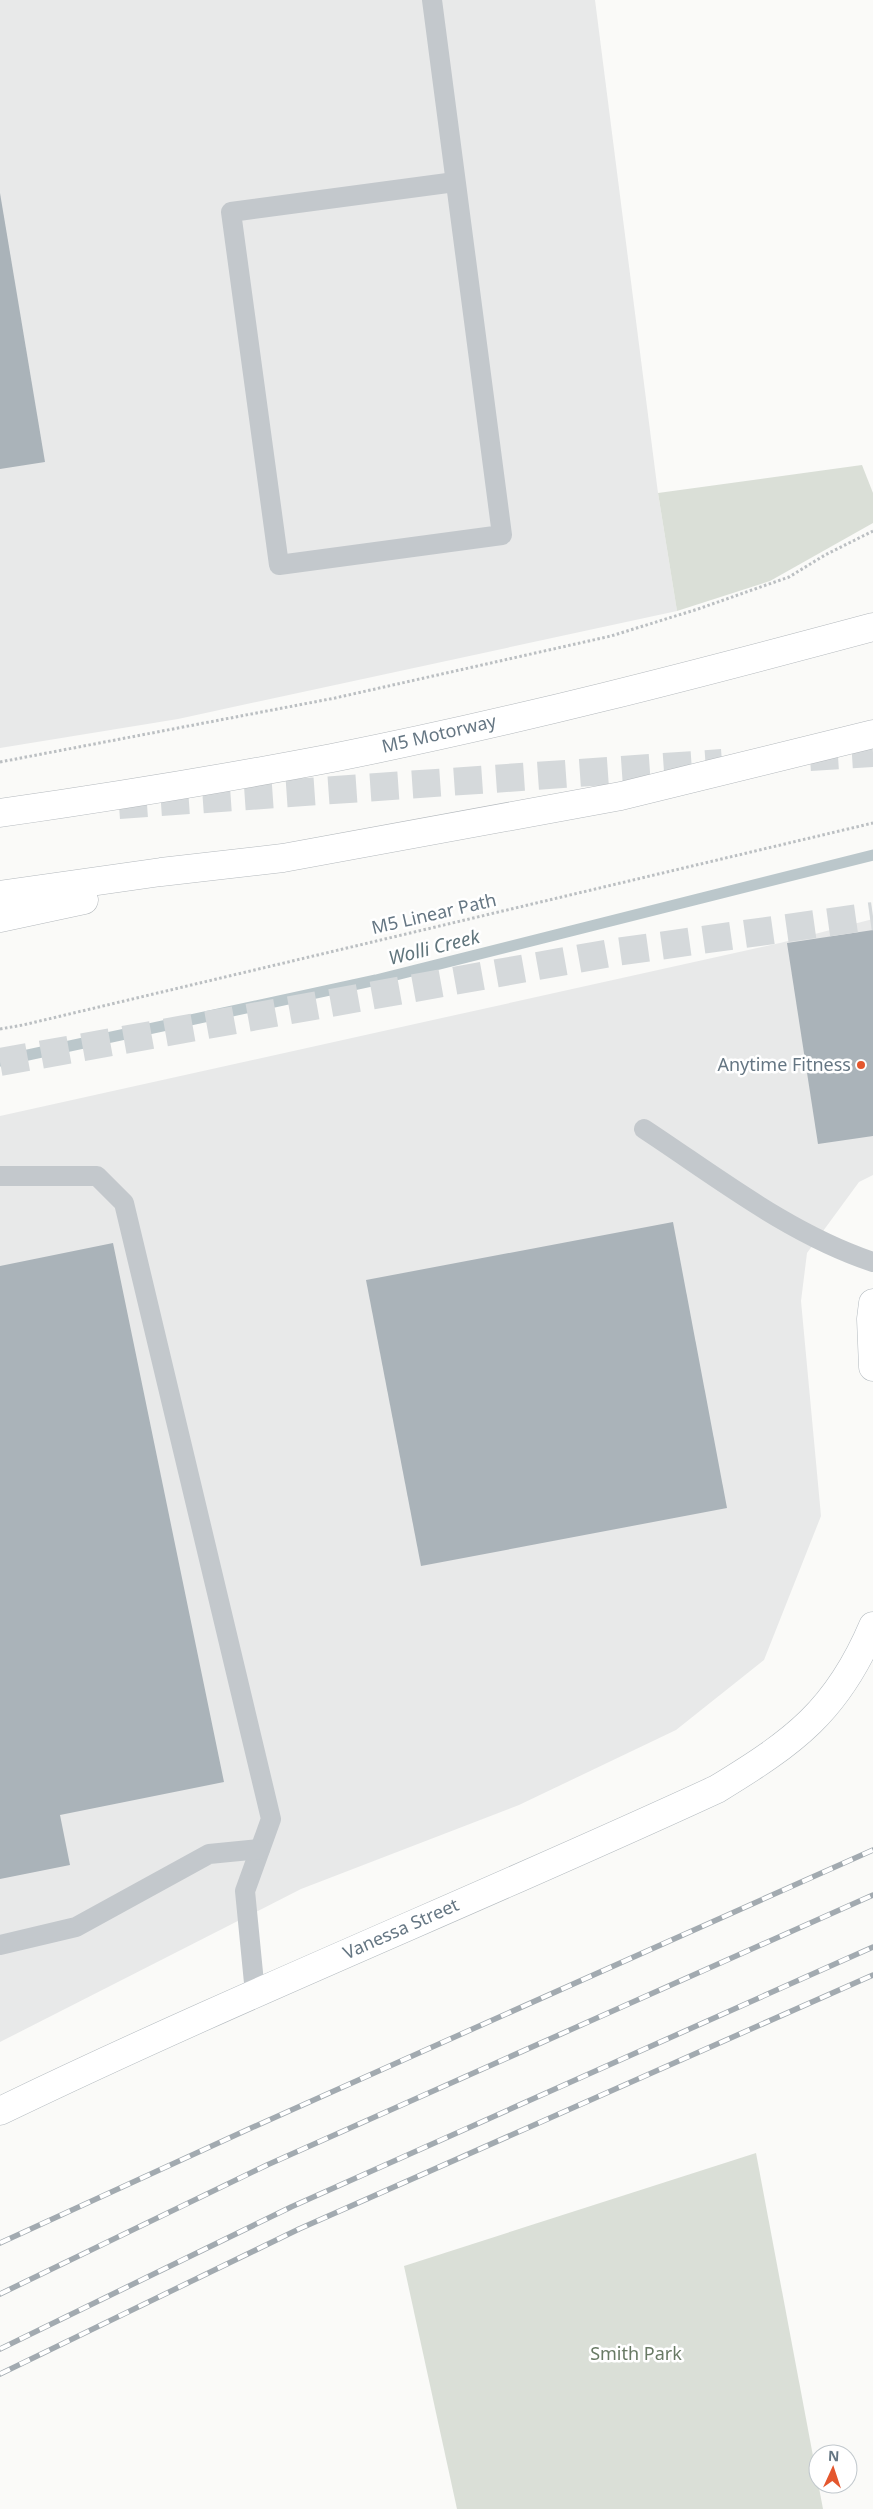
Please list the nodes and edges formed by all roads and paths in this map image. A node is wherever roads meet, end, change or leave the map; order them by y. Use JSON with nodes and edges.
{"nodes":[{"id":1,"x":432,"y":0,"type":"edge"},
{"id":2,"x":455,"y":182,"type":"junction"},
{"id":3,"x":873,"y":531,"type":"edge"},
{"id":4,"x":873,"y":627,"type":"edge"},
{"id":5,"x":873,"y":734,"type":"edge"},
{"id":6,"x":0,"y":762,"type":"edge"},
{"id":7,"x":0,"y":813,"type":"edge"},
{"id":8,"x":873,"y":823,"type":"edge"},
{"id":9,"x":284,"y":858,"type":"junction"},
{"id":10,"x":0,"y":895,"type":"edge"},
{"id":11,"x":0,"y":918,"type":"edge"},
{"id":12,"x":0,"y":1029,"type":"edge"},
{"id":13,"x":644,"y":1129,"type":"dead end"},
{"id":14,"x":0,"y":1176,"type":"edge"},
{"id":15,"x":873,"y":1262,"type":"edge"},
{"id":16,"x":873,"y":1303,"type":"edge"},
{"id":17,"x":873,"y":1367,"type":"edge"},
{"id":18,"x":873,"y":1626,"type":"edge"},
{"id":19,"x":260,"y":1849,"type":"junction"},
{"id":20,"x":0,"y":1945,"type":"edge"},
{"id":21,"x":255,"y":1993,"type":"junction"},
{"id":22,"x":0,"y":2111,"type":"edge"}],
"edges":[{"from":1,"to":2,"type":"lane"},
{"from":2,"to":2,"type":"lane"},
{"from":3,"to":6,"type":"path"},
{"from":4,"to":7,"type":"main road","name":"M5 Motorway"},
{"from":5,"to":9,"type":"main road"},
{"from":8,"to":12,"type":"path","name":"M5 Linear Path"},
{"from":9,"to":10,"type":"main road"},
{"from":9,"to":11,"type":"main road"},
{"from":13,"to":15,"type":"lane"},
{"from":14,"to":19,"type":"lane"},
{"from":16,"to":17,"type":"main road"},
{"from":18,"to":21,"type":"main road","name":"Vanessa Street"},
{"from":19,"to":20,"type":"lane"},
{"from":19,"to":21,"type":"lane"},
{"from":21,"to":22,"type":"main road","name":"Vanessa Street"}]}
